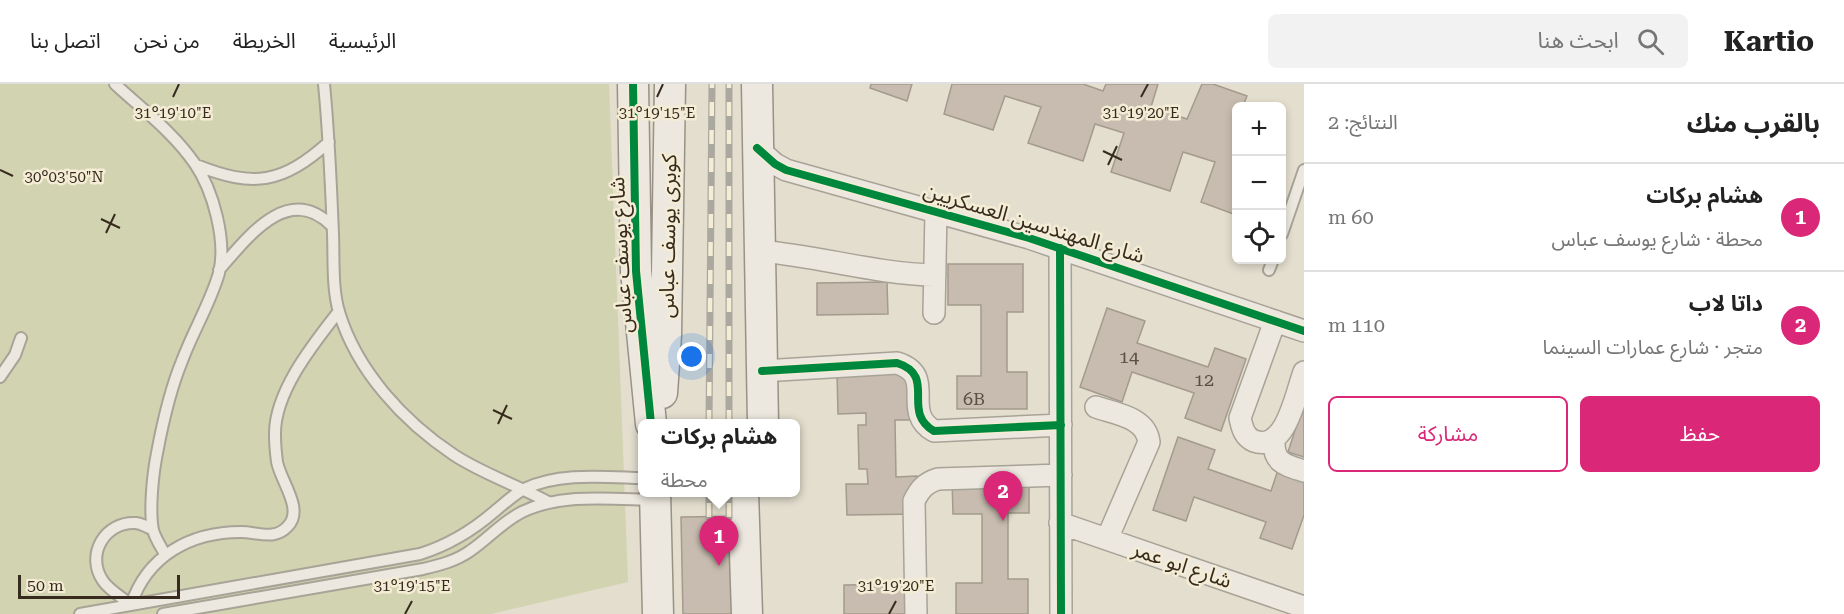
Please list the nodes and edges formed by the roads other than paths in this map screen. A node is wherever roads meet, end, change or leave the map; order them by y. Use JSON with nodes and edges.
{"nodes":[{"id":1,"x":115,"y":84,"type":"edge"},
{"id":2,"x":324,"y":84,"type":"edge"},
{"id":3,"x":633,"y":84,"type":"edge"},
{"id":4,"x":670,"y":84,"type":"edge"},
{"id":5,"x":739,"y":84,"type":"edge"},
{"id":6,"x":757,"y":84,"type":"edge"},
{"id":7,"x":329,"y":142,"type":"junction"},
{"id":8,"x":757,"y":148,"type":"junction"},
{"id":9,"x":196,"y":165,"type":"junction"},
{"id":10,"x":1304,"y":170,"type":"edge"},
{"id":11,"x":936,"y":211,"type":"junction"},
{"id":12,"x":1286,"y":220,"type":"edge"},
{"id":13,"x":332,"y":226,"type":"junction"},
{"id":14,"x":1060,"y":248,"type":"junction"},
{"id":15,"x":760,"y":251,"type":"junction"},
{"id":16,"x":219,"y":270,"type":"junction"},
{"id":17,"x":935,"y":275,"type":"junction"},
{"id":18,"x":339,"y":310,"type":"junction"},
{"id":19,"x":934,"y":313,"type":"dead end"},
{"id":20,"x":1275,"y":321,"type":"junction"},
{"id":21,"x":1304,"y":331,"type":"edge"},
{"id":22,"x":21,"y":338,"type":"dead end"},
{"id":23,"x":762,"y":371,"type":"junction"},
{"id":24,"x":1304,"y":372,"type":"edge"},
{"id":25,"x":0,"y":377,"type":"edge"},
{"id":26,"x":1096,"y":407,"type":"dead end"},
{"id":27,"x":651,"y":419,"type":"edge"},
{"id":28,"x":659,"y":419,"type":"edge"},
{"id":29,"x":742,"y":419,"type":"edge"},
{"id":30,"x":763,"y":419,"type":"edge"},
{"id":31,"x":1061,"y":424,"type":"junction"},
{"id":32,"x":1274,"y":440,"type":"junction"},
{"id":33,"x":1304,"y":471,"type":"edge"},
{"id":34,"x":1061,"y":475,"type":"junction"},
{"id":35,"x":638,"y":488,"type":"edge"},
{"id":36,"x":524,"y":489,"type":"junction"},
{"id":37,"x":638,"y":493,"type":"edge"},
{"id":38,"x":651,"y":497,"type":"edge"},
{"id":39,"x":745,"y":497,"type":"edge"},
{"id":40,"x":548,"y":502,"type":"junction"},
{"id":41,"x":1060,"y":523,"type":"junction"},
{"id":42,"x":153,"y":530,"type":"junction"},
{"id":43,"x":1107,"y":539,"type":"junction"},
{"id":44,"x":165,"y":554,"type":"junction"},
{"id":45,"x":131,"y":605,"type":"junction"},
{"id":46,"x":1304,"y":607,"type":"edge"},
{"id":47,"x":80,"y":614,"type":"edge"},
{"id":48,"x":163,"y":614,"type":"edge"},
{"id":49,"x":658,"y":614,"type":"edge"},
{"id":50,"x":747,"y":614,"type":"edge"},
{"id":51,"x":915,"y":614,"type":"edge"},
{"id":52,"x":1061,"y":614,"type":"edge"}],
"edges":[{"from":1,"to":9,"type":"lane"},
{"from":2,"to":7,"type":"lane"},
{"from":3,"to":27,"type":"main road","name":"شارع يوسف عباس"},
{"from":4,"to":28,"type":"main road","name":"كوبرى يوسف عباس"},
{"from":5,"to":29,"type":"main road"},
{"from":6,"to":8,"type":"main road"},
{"from":7,"to":9,"type":"lane"},
{"from":7,"to":13,"type":"lane"},
{"from":8,"to":11,"type":"street","name":"شارع المهندسين العسكريين"},
{"from":8,"to":15,"type":"main road"},
{"from":9,"to":16,"type":"lane"},
{"from":10,"to":12,"type":"lane"},
{"from":11,"to":14,"type":"street","name":"شارع المهندسين العسكريين"},
{"from":11,"to":17,"type":"street"},
{"from":13,"to":16,"type":"lane"},
{"from":13,"to":18,"type":"lane"},
{"from":14,"to":20,"type":"street","name":"شارع المهندسين العسكريين"},
{"from":14,"to":31,"type":"street"},
{"from":15,"to":17,"type":"street"},
{"from":15,"to":23,"type":"main road"},
{"from":16,"to":42,"type":"lane"},
{"from":17,"to":19,"type":"street"},
{"from":18,"to":36,"type":"lane"},
{"from":18,"to":44,"type":"lane"},
{"from":20,"to":21,"type":"street","name":"شارع المهندسين العسكريين"},
{"from":20,"to":32,"type":"street"},
{"from":22,"to":25,"type":"lane"},
{"from":23,"to":30,"type":"main road"},
{"from":23,"to":31,"type":"street"},
{"from":24,"to":32,"type":"street"},
{"from":26,"to":43,"type":"street"},
{"from":31,"to":34,"type":"street"},
{"from":32,"to":33,"type":"street"},
{"from":34,"to":41,"type":"street"},
{"from":34,"to":51,"type":"street"},
{"from":35,"to":36,"type":"lane"},
{"from":36,"to":40,"type":"lane"},
{"from":36,"to":45,"type":"lane"},
{"from":37,"to":40,"type":"lane"},
{"from":38,"to":49,"type":"main road"},
{"from":39,"to":50,"type":"main road"},
{"from":40,"to":48,"type":"lane"},
{"from":41,"to":43,"type":"street","name":"شارع ابو عمر"},
{"from":41,"to":52,"type":"street"},
{"from":42,"to":44,"type":"lane"},
{"from":42,"to":45,"type":"lane"},
{"from":43,"to":46,"type":"street","name":"شارع ابو عمر"},
{"from":44,"to":45,"type":"lane"},
{"from":45,"to":47,"type":"lane"}]}
